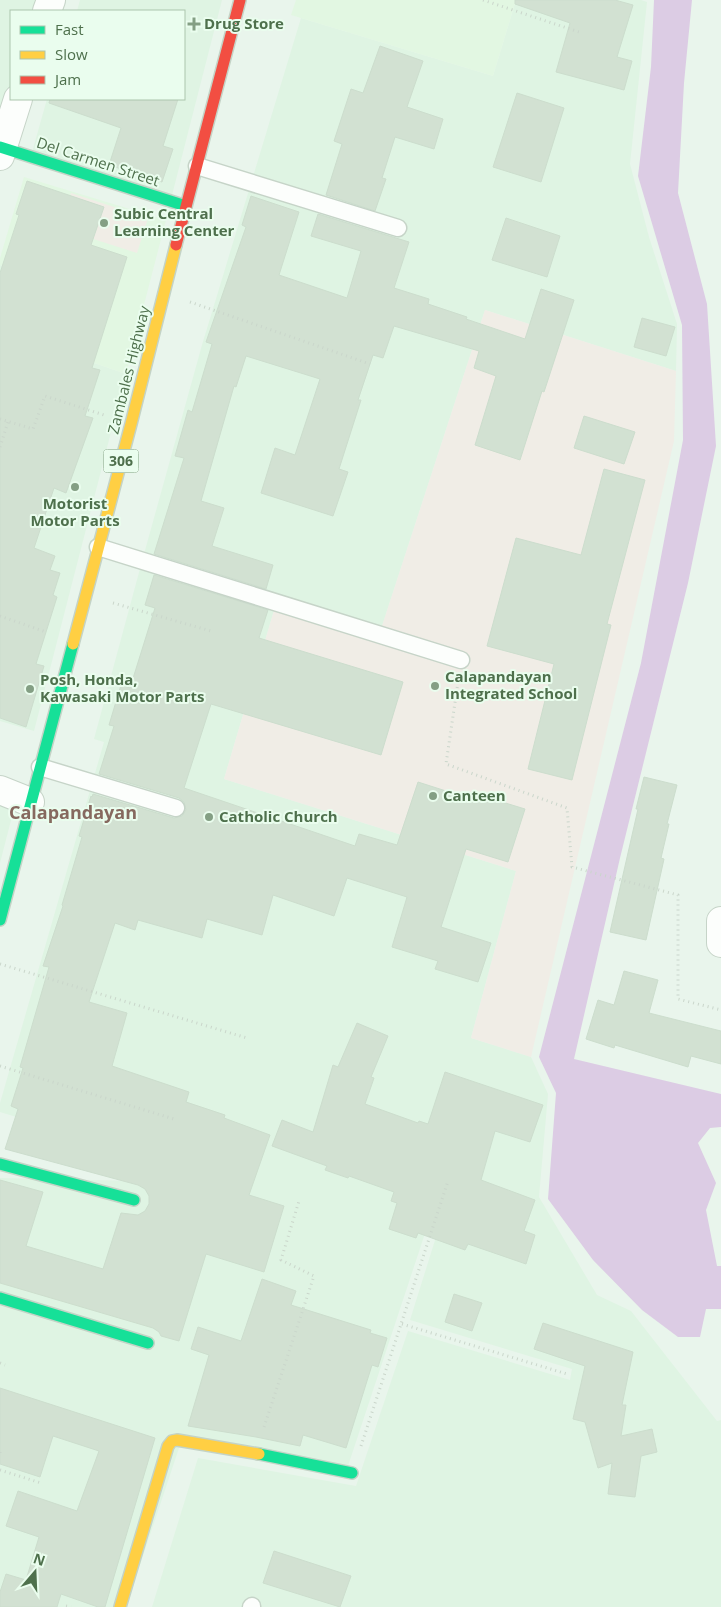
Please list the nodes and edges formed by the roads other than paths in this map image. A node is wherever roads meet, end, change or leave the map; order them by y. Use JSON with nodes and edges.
{"nodes":[{"id":1,"x":240,"y":0,"type":"edge"},
{"id":2,"x":18,"y":100,"type":"edge"},
{"id":3,"x":1,"y":150,"type":"edge"},
{"id":4,"x":197,"y":166,"type":"junction"},
{"id":5,"x":186,"y":206,"type":"junction"},
{"id":6,"x":398,"y":228,"type":"dead end"},
{"id":7,"x":98,"y":547,"type":"junction"},
{"id":8,"x":461,"y":660,"type":"road end"},
{"id":9,"x":40,"y":767,"type":"junction"},
{"id":10,"x":0,"y":790,"type":"edge"},
{"id":11,"x":30,"y":802,"type":"junction"},
{"id":12,"x":176,"y":808,"type":"dead end"},
{"id":13,"x":0,"y":920,"type":"edge"},
{"id":14,"x":721,"y":921,"type":"edge"},
{"id":15,"x":721,"y":943,"type":"edge"},
{"id":16,"x":0,"y":1164,"type":"edge"},
{"id":17,"x":134,"y":1200,"type":"dead end"},
{"id":18,"x":0,"y":1298,"type":"edge"},
{"id":19,"x":148,"y":1342,"type":"dead end"},
{"id":20,"x":352,"y":1473,"type":"road end"},
{"id":21,"x":120,"y":1607,"type":"edge"}],
"edges":[{"from":1,"to":4,"type":"main road","name":"Zambales Highway","number":"306"},
{"from":2,"to":3,"type":"street"},
{"from":3,"to":5,"type":"main road","name":"Del Carmen Street"},
{"from":4,"to":5,"type":"main road","name":"Zambales Highway","number":"306"},
{"from":4,"to":6,"type":"lane"},
{"from":5,"to":7,"type":"main road","name":"Zambales Highway","number":"306"},
{"from":7,"to":8,"type":"lane"},
{"from":7,"to":9,"type":"main road","name":"Zambales Highway","number":"306"},
{"from":9,"to":11,"type":"main road","name":"Zambales Highway","number":"306"},
{"from":9,"to":12,"type":"lane"},
{"from":10,"to":11,"type":"street"},
{"from":11,"to":13,"type":"main road","name":"Zambales Highway","number":"306"},
{"from":14,"to":15,"type":"street"},
{"from":16,"to":17,"type":"main road"},
{"from":18,"to":19,"type":"main road"},
{"from":20,"to":21,"type":"main road"}]}
